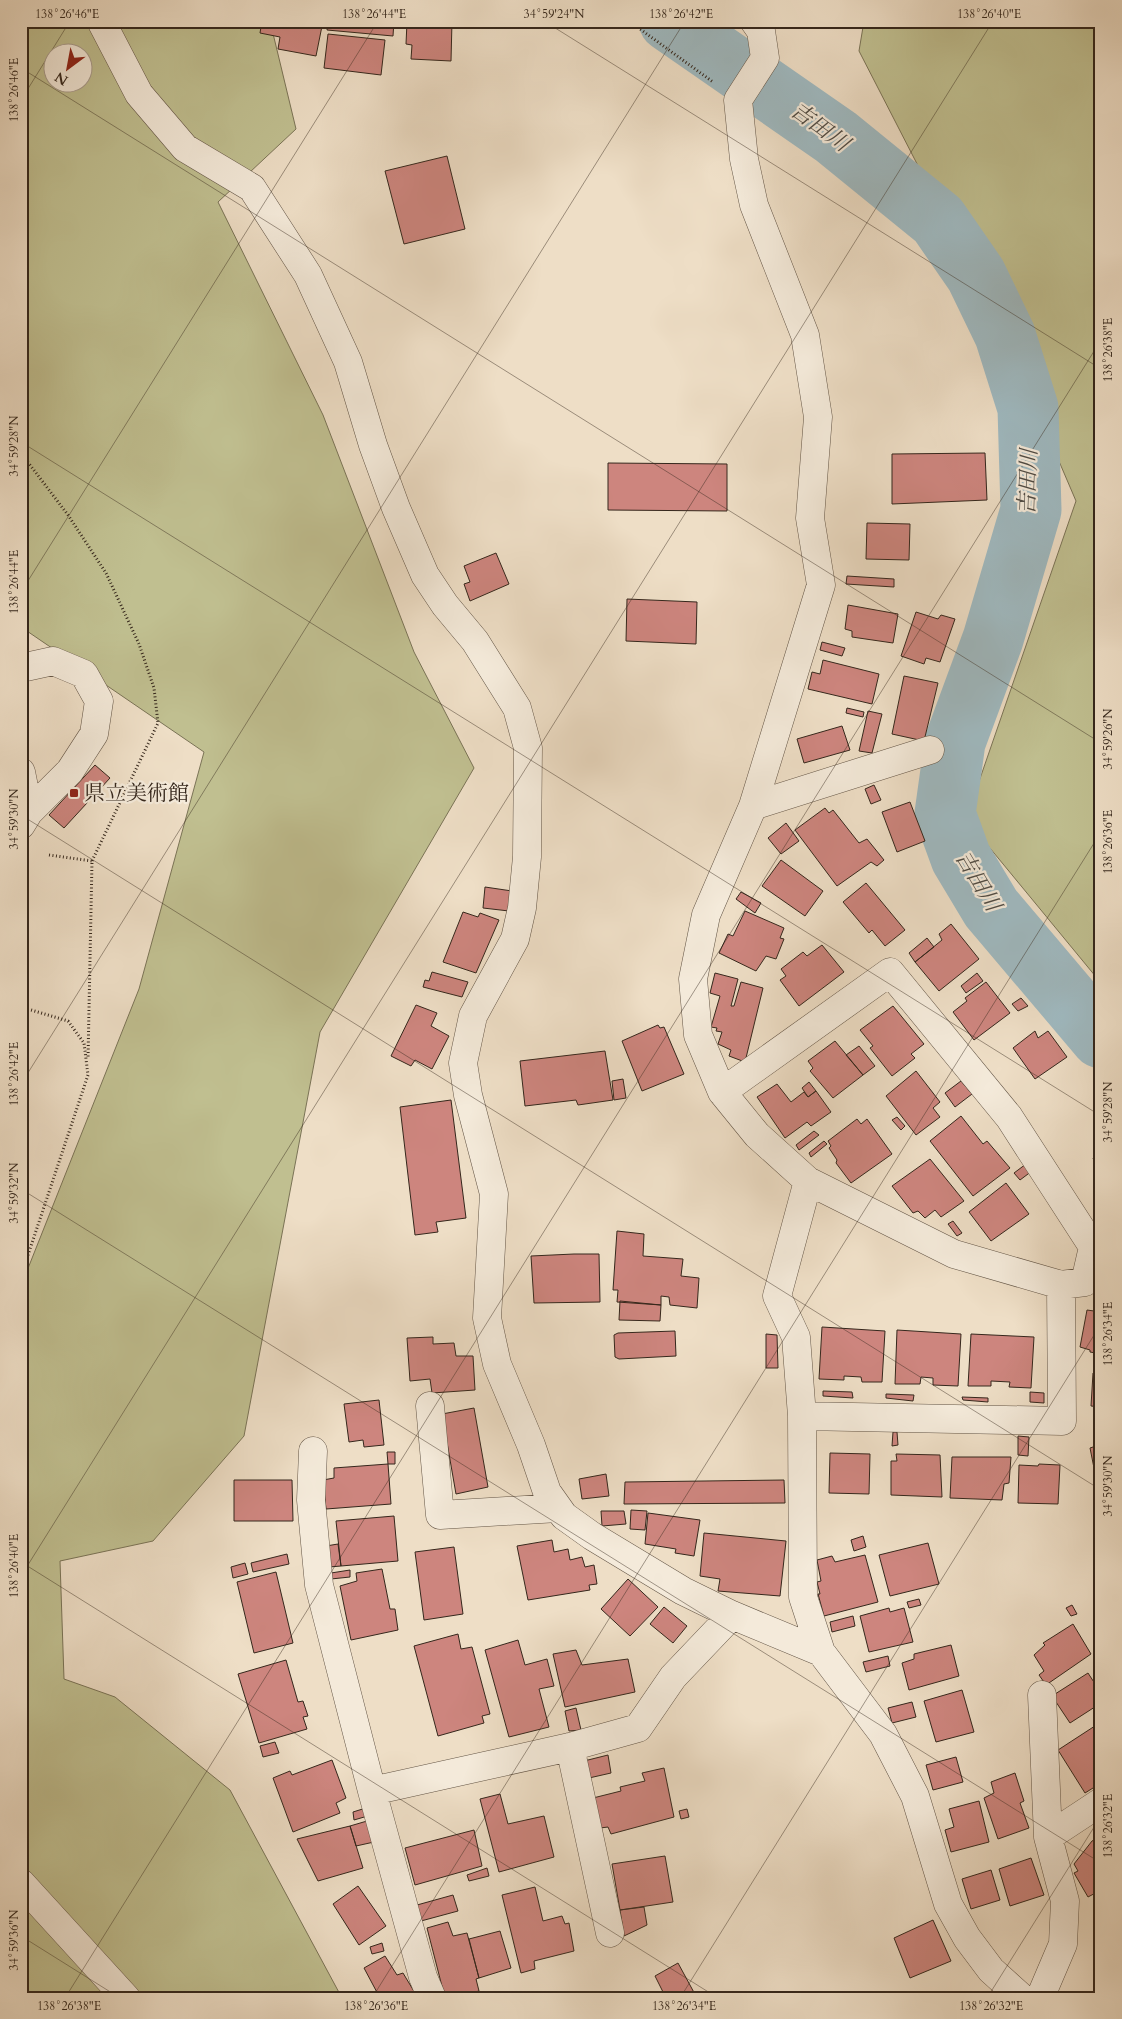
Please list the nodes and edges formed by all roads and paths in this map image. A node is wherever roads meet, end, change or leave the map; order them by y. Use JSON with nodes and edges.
{"nodes":[{"id":1,"x":101,"y":21,"type":"edge"},
{"id":2,"x":628,"y":21,"type":"edge"},
{"id":3,"x":754,"y":21,"type":"edge"},
{"id":4,"x":738,"y":100,"type":"junction"},
{"id":5,"x":21,"y":668,"type":"edge"},
{"id":6,"x":930,"y":750,"type":"dead end"},
{"id":7,"x":21,"y":772,"type":"edge"},
{"id":8,"x":753,"y":806,"type":"junction"},
{"id":9,"x":25,"y":819,"type":"edge"},
{"id":10,"x":49,"y":855,"type":"dead end"},
{"id":11,"x":21,"y":1007,"type":"edge"},
{"id":12,"x":88,"y":1075,"type":"junction"},
{"id":13,"x":722,"y":1092,"type":"junction"},
{"id":14,"x":808,"y":1181,"type":"junction"},
{"id":15,"x":21,"y":1276,"type":"edge"},
{"id":16,"x":1061,"y":1285,"type":"junction"},
{"id":17,"x":430,"y":1406,"type":"dead end"},
{"id":18,"x":802,"y":1416,"type":"junction"},
{"id":19,"x":313,"y":1451,"type":"dead end"},
{"id":20,"x":558,"y":1508,"type":"junction"},
{"id":21,"x":732,"y":1615,"type":"junction"},
{"id":22,"x":821,"y":1652,"type":"junction"},
{"id":23,"x":1042,"y":1695,"type":"dead end"},
{"id":24,"x":570,"y":1747,"type":"junction"},
{"id":25,"x":372,"y":1792,"type":"junction"},
{"id":26,"x":1101,"y":1802,"type":"edge"},
{"id":27,"x":1048,"y":1837,"type":"junction"},
{"id":28,"x":21,"y":1883,"type":"edge"},
{"id":29,"x":610,"y":1933,"type":"dead end"},
{"id":30,"x":126,"y":1998,"type":"edge"},
{"id":31,"x":432,"y":1998,"type":"edge"},
{"id":32,"x":1022,"y":1998,"type":"edge"},
{"id":33,"x":1040,"y":1998,"type":"edge"}],
"edges":[{"from":1,"to":20,"type":"street"},
{"from":2,"to":4,"type":"path"},
{"from":3,"to":4,"type":"street"},
{"from":4,"to":8,"type":"street"},
{"from":5,"to":9,"type":"street"},
{"from":6,"to":8,"type":"street"},
{"from":7,"to":9,"type":"street"},
{"from":8,"to":13,"type":"street"},
{"from":10,"to":12,"type":"path"},
{"from":11,"to":12,"type":"path"},
{"from":12,"to":15,"type":"path"},
{"from":13,"to":14,"type":"street"},
{"from":13,"to":16,"type":"street"},
{"from":14,"to":16,"type":"street"},
{"from":14,"to":18,"type":"street"},
{"from":16,"to":18,"type":"street"},
{"from":17,"to":20,"type":"street"},
{"from":18,"to":22,"type":"street"},
{"from":19,"to":25,"type":"street"},
{"from":20,"to":21,"type":"street"},
{"from":21,"to":22,"type":"street"},
{"from":21,"to":24,"type":"street"},
{"from":22,"to":32,"type":"street"},
{"from":23,"to":27,"type":"street"},
{"from":24,"to":25,"type":"street"},
{"from":24,"to":29,"type":"street"},
{"from":25,"to":31,"type":"street"},
{"from":26,"to":27,"type":"street"},
{"from":27,"to":33,"type":"street"},
{"from":28,"to":30,"type":"street"}]}
